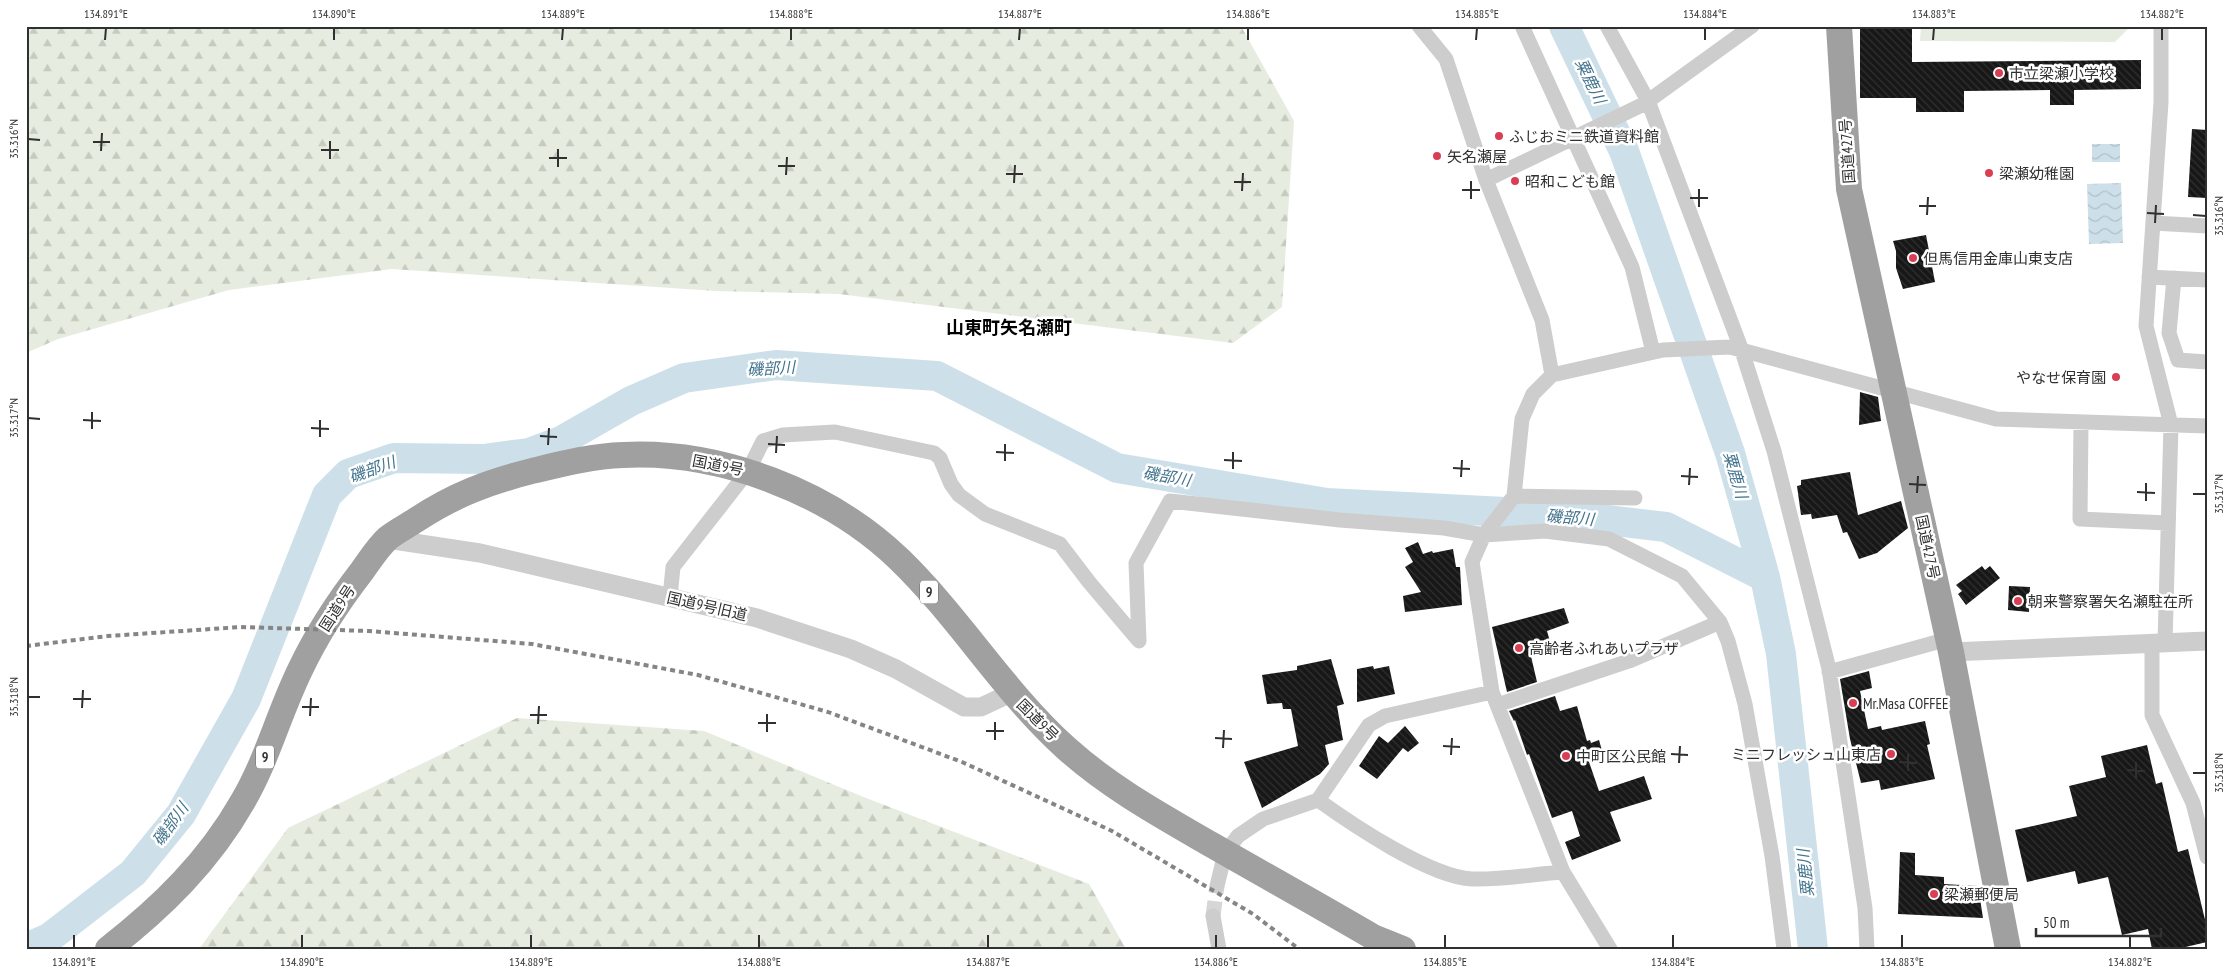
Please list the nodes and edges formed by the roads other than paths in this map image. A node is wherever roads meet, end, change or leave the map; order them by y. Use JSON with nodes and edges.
{"nodes":[{"id":1,"x":1419,"y":26,"type":"edge"},
{"id":2,"x":1522,"y":26,"type":"edge"},
{"id":3,"x":1607,"y":26,"type":"edge"},
{"id":4,"x":1752,"y":26,"type":"edge"},
{"id":5,"x":1839,"y":26,"type":"edge"},
{"id":6,"x":2160,"y":26,"type":"edge"},
{"id":7,"x":1646,"y":103,"type":"junction"},
{"id":8,"x":1576,"y":138,"type":"junction"},
{"id":9,"x":1486,"y":180,"type":"junction"},
{"id":10,"x":2153,"y":223,"type":"junction"},
{"id":11,"x":2207,"y":226,"type":"edge"},
{"id":12,"x":2149,"y":277,"type":"junction"},
{"id":13,"x":2174,"y":278,"type":"junction"},
{"id":14,"x":2207,"y":280,"type":"edge"},
{"id":15,"x":1736,"y":349,"type":"junction"},
{"id":16,"x":1658,"y":351,"type":"junction"},
{"id":17,"x":2207,"y":362,"type":"edge"},
{"id":18,"x":1552,"y":375,"type":"junction"},
{"id":19,"x":1894,"y":392,"type":"junction"},
{"id":20,"x":2081,"y":423,"type":"junction"},
{"id":21,"x":2171,"y":425,"type":"junction"},
{"id":22,"x":2207,"y":426,"type":"edge"},
{"id":23,"x":748,"y":471,"type":"junction"},
{"id":24,"x":1514,"y":496,"type":"junction"},
{"id":25,"x":1634,"y":498,"type":"dead end"},
{"id":26,"x":2168,"y":523,"type":"junction"},
{"id":27,"x":1484,"y":535,"type":"junction"},
{"id":28,"x":387,"y":539,"type":"junction"},
{"id":29,"x":670,"y":597,"type":"junction"},
{"id":30,"x":1720,"y":622,"type":"junction"},
{"id":31,"x":2207,"y":642,"type":"edge"},
{"id":32,"x":2159,"y":644,"type":"junction"},
{"id":33,"x":1949,"y":645,"type":"junction"},
{"id":34,"x":1829,"y":672,"type":"junction"},
{"id":35,"x":1011,"y":693,"type":"junction"},
{"id":36,"x":1494,"y":699,"type":"junction"},
{"id":37,"x":1318,"y":800,"type":"junction"},
{"id":38,"x":1225,"y":853,"type":"junction"},
{"id":39,"x":2207,"y":857,"type":"edge"},
{"id":40,"x":1564,"y":872,"type":"junction"},
{"id":41,"x":1217,"y":886,"type":"tunnel mouth"},
{"id":42,"x":1212,"y":916,"type":"tunnel mouth"},
{"id":43,"x":108,"y":949,"type":"edge"},
{"id":44,"x":1219,"y":949,"type":"edge"},
{"id":45,"x":1403,"y":949,"type":"edge"},
{"id":46,"x":1610,"y":949,"type":"edge"},
{"id":47,"x":1784,"y":949,"type":"edge"},
{"id":48,"x":1867,"y":949,"type":"edge"},
{"id":49,"x":2008,"y":949,"type":"edge"}],
"edges":[{"from":1,"to":9,"type":"street"},
{"from":2,"to":8,"type":"street"},
{"from":3,"to":7,"type":"street"},
{"from":4,"to":7,"type":"street"},
{"from":5,"to":19,"type":"highway","name":"国道427号"},
{"from":6,"to":10,"type":"street"},
{"from":7,"to":8,"type":"street"},
{"from":7,"to":15,"type":"street"},
{"from":8,"to":9,"type":"street"},
{"from":8,"to":16,"type":"street"},
{"from":9,"to":18,"type":"street"},
{"from":10,"to":11,"type":"street"},
{"from":10,"to":12,"type":"street"},
{"from":12,"to":13,"type":"street"},
{"from":12,"to":21,"type":"street"},
{"from":13,"to":14,"type":"street"},
{"from":13,"to":17,"type":"street"},
{"from":15,"to":16,"type":"street"},
{"from":15,"to":19,"type":"street"},
{"from":15,"to":34,"type":"street"},
{"from":16,"to":18,"type":"street"},
{"from":18,"to":24,"type":"street"},
{"from":19,"to":20,"type":"street"},
{"from":19,"to":33,"type":"highway","name":"国道427号"},
{"from":20,"to":21,"type":"street"},
{"from":20,"to":26,"type":"street"},
{"from":21,"to":22,"type":"street"},
{"from":21,"to":26,"type":"street"},
{"from":23,"to":27,"type":"street"},
{"from":23,"to":28,"type":"highway","name":"国道9号","number":"9"},
{"from":23,"to":29,"type":"street"},
{"from":23,"to":35,"type":"highway","name":"国道9号","number":"9"},
{"from":24,"to":25,"type":"street"},
{"from":24,"to":27,"type":"street"},
{"from":26,"to":32,"type":"street"},
{"from":27,"to":30,"type":"street"},
{"from":27,"to":36,"type":"street"},
{"from":28,"to":29,"type":"street","name":"国道9号旧道"},
{"from":28,"to":43,"type":"highway","name":"国道9号","number":"9"},
{"from":29,"to":35,"type":"street","name":"国道9号旧道"},
{"from":30,"to":36,"type":"street"},
{"from":30,"to":47,"type":"street"},
{"from":31,"to":32,"type":"street"},
{"from":32,"to":33,"type":"street"},
{"from":32,"to":39,"type":"street"},
{"from":33,"to":34,"type":"street"},
{"from":33,"to":49,"type":"highway","name":"国道427号"},
{"from":34,"to":48,"type":"street"},
{"from":35,"to":38,"type":"highway","name":"国道9号","number":"9"},
{"from":36,"to":37,"type":"street"},
{"from":36,"to":40,"type":"street"},
{"from":37,"to":38,"type":"street"},
{"from":37,"to":40,"type":"street"},
{"from":38,"to":41,"type":"street"},
{"from":38,"to":45,"type":"highway","name":"国道9号","number":"9"},
{"from":40,"to":46,"type":"street"},
{"from":42,"to":44,"type":"street"}]}
